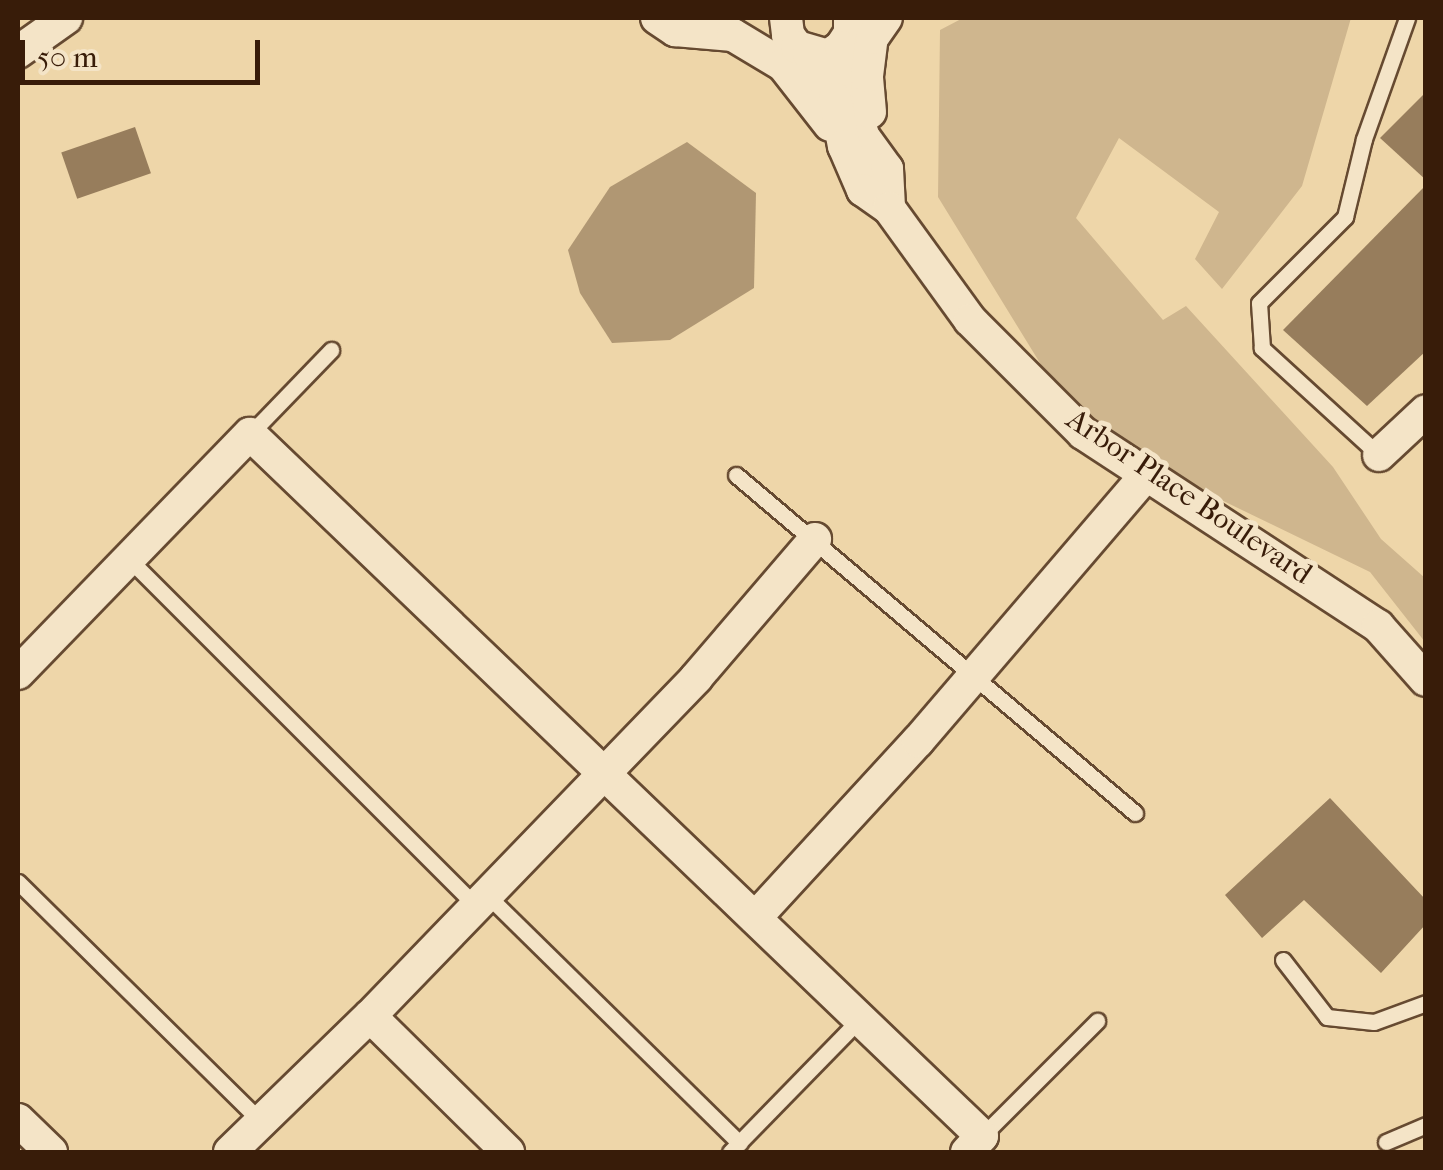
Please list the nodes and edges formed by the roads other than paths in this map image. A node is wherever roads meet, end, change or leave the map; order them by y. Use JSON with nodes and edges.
{"nodes":[{"id":1,"x":66,"y":18,"type":"edge"},
{"id":2,"x":657,"y":18,"type":"edge"},
{"id":3,"x":737,"y":18,"type":"edge"},
{"id":4,"x":886,"y":18,"type":"edge"},
{"id":5,"x":1407,"y":18,"type":"edge"},
{"id":6,"x":846,"y":32,"type":"edge"},
{"id":7,"x":794,"y":36,"type":"edge"},
{"id":8,"x":18,"y":52,"type":"edge"},
{"id":9,"x":844,"y":146,"type":"junction"},
{"id":10,"x":887,"y":169,"type":"junction"},
{"id":11,"x":889,"y":208,"type":"junction"},
{"id":12,"x":331,"y":350,"type":"dead end"},
{"id":13,"x":1426,"y":411,"type":"edge"},
{"id":14,"x":250,"y":434,"type":"junction"},
{"id":15,"x":1379,"y":455,"type":"joint"},
{"id":16,"x":1147,"y":474,"type":"junction"},
{"id":17,"x":736,"y":475,"type":"dead end"},
{"id":18,"x":814,"y":539,"type":"junction"},
{"id":19,"x":129,"y":559,"type":"junction"},
{"id":20,"x":18,"y":673,"type":"edge"},
{"id":21,"x":974,"y":674,"type":"junction"},
{"id":22,"x":1426,"y":680,"type":"edge"},
{"id":23,"x":604,"y":774,"type":"junction"},
{"id":24,"x":1136,"y":813,"type":"dead end"},
{"id":25,"x":18,"y":882,"type":"edge"},
{"id":26,"x":482,"y":900,"type":"junction"},
{"id":27,"x":755,"y":918,"type":"junction"},
{"id":28,"x":1283,"y":960,"type":"dead end"},
{"id":29,"x":1426,"y":1004,"type":"edge"},
{"id":30,"x":370,"y":1016,"type":"junction"},
{"id":31,"x":860,"y":1019,"type":"junction"},
{"id":32,"x":1097,"y":1021,"type":"dead end"},
{"id":33,"x":18,"y":1120,"type":"edge"},
{"id":34,"x":260,"y":1122,"type":"junction"},
{"id":35,"x":1426,"y":1125,"type":"edge"},
{"id":36,"x":1386,"y":1142,"type":"dead end"},
{"id":37,"x":974,"y":1144,"type":"edge"},
{"id":38,"x":735,"y":1148,"type":"edge"},
{"id":39,"x":51,"y":1152,"type":"edge"},
{"id":40,"x":230,"y":1152,"type":"edge"},
{"id":41,"x":508,"y":1152,"type":"edge"}],
"edges":[{"from":1,"to":8,"type":"street"},
{"from":2,"to":9,"type":"street"},
{"from":3,"to":7,"type":"street"},
{"from":4,"to":10,"type":"street"},
{"from":5,"to":15,"type":"lane"},
{"from":6,"to":7,"type":"street"},
{"from":6,"to":10,"type":"street"},
{"from":7,"to":9,"type":"street","name":"Arbor Place Boulevard"},
{"from":9,"to":11,"type":"street","name":"Arbor Place Boulevard"},
{"from":10,"to":11,"type":"street"},
{"from":11,"to":16,"type":"street","name":"Arbor Place Boulevard"},
{"from":12,"to":14,"type":"lane"},
{"from":13,"to":15,"type":"street"},
{"from":14,"to":19,"type":"street"},
{"from":14,"to":23,"type":"street"},
{"from":16,"to":21,"type":"street"},
{"from":16,"to":22,"type":"street","name":"Arbor Place Boulevard"},
{"from":17,"to":18,"type":"lane"},
{"from":18,"to":21,"type":"lane"},
{"from":18,"to":23,"type":"street"},
{"from":19,"to":20,"type":"street"},
{"from":19,"to":26,"type":"lane"},
{"from":21,"to":24,"type":"lane"},
{"from":21,"to":27,"type":"street"},
{"from":23,"to":26,"type":"street"},
{"from":23,"to":27,"type":"street"},
{"from":25,"to":34,"type":"lane"},
{"from":26,"to":30,"type":"street"},
{"from":26,"to":38,"type":"lane"},
{"from":27,"to":31,"type":"street"},
{"from":28,"to":29,"type":"lane"},
{"from":30,"to":34,"type":"street"},
{"from":30,"to":41,"type":"street"},
{"from":31,"to":37,"type":"street"},
{"from":31,"to":38,"type":"lane"},
{"from":32,"to":37,"type":"lane"},
{"from":33,"to":39,"type":"street"},
{"from":34,"to":40,"type":"street"},
{"from":35,"to":36,"type":"lane"}]}
